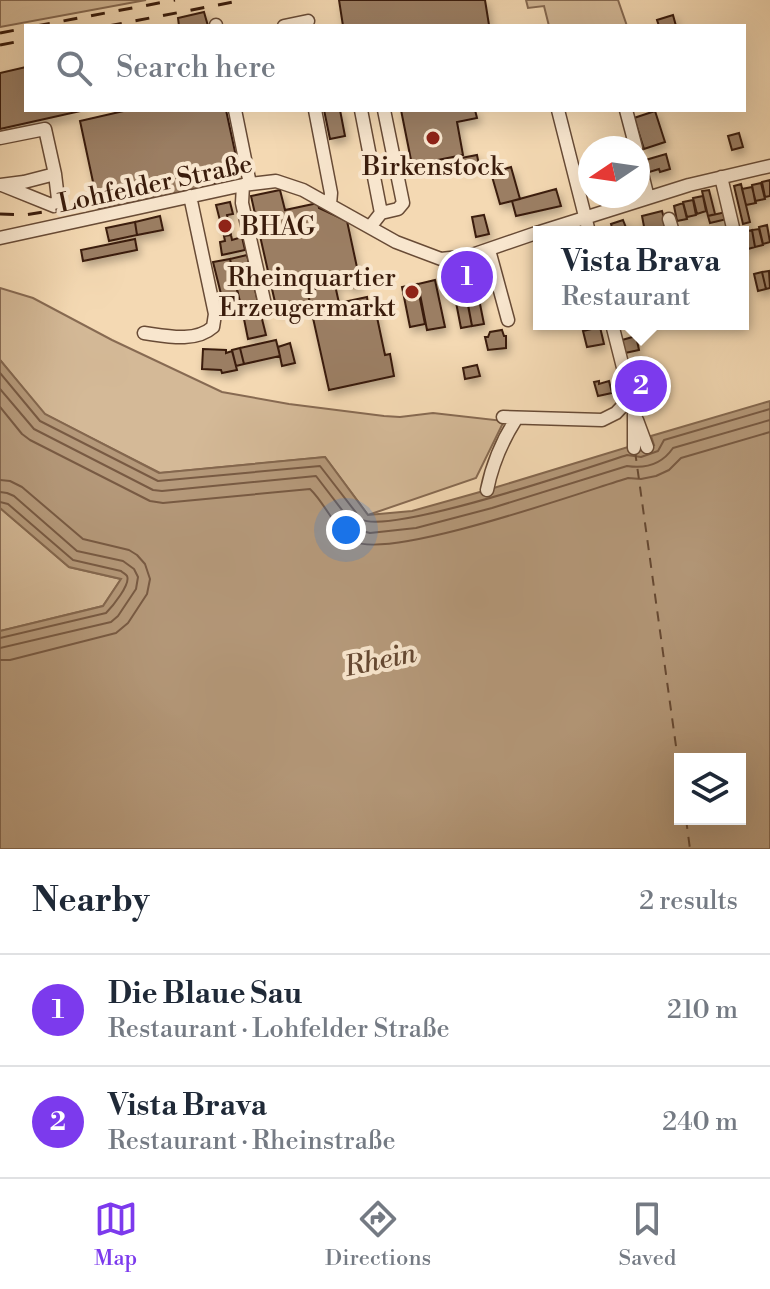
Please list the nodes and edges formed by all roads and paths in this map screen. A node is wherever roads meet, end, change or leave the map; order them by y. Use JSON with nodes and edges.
{"nodes":[{"id":1,"x":308,"y":21,"type":"dead end"},
{"id":2,"x":294,"y":24,"type":"edge"},
{"id":3,"x":235,"y":112,"type":"edge"},
{"id":4,"x":315,"y":112,"type":"edge"},
{"id":5,"x":361,"y":112,"type":"edge"},
{"id":6,"x":384,"y":112,"type":"edge"},
{"id":7,"x":559,"y":112,"type":"edge"},
{"id":8,"x":627,"y":112,"type":"edge"},
{"id":9,"x":633,"y":136,"type":"edge"},
{"id":10,"x":0,"y":138,"type":"edge"},
{"id":11,"x":770,"y":166,"type":"edge"},
{"id":12,"x":55,"y":174,"type":"junction"},
{"id":13,"x":721,"y":177,"type":"junction"},
{"id":14,"x":246,"y":184,"type":"junction"},
{"id":15,"x":1,"y":185,"type":"edge"},
{"id":16,"x":190,"y":196,"type":"junction"},
{"id":17,"x":650,"y":197,"type":"edge"},
{"id":18,"x":330,"y":204,"type":"junction"},
{"id":19,"x":615,"y":208,"type":"edge"},
{"id":20,"x":381,"y":213,"type":"junction"},
{"id":21,"x":586,"y":217,"type":"junction"},
{"id":22,"x":558,"y":226,"type":"edge"},
{"id":23,"x":588,"y":226,"type":"edge"},
{"id":24,"x":733,"y":226,"type":"edge"},
{"id":25,"x":370,"y":227,"type":"junction"},
{"id":26,"x":533,"y":234,"type":"edge"},
{"id":27,"x":0,"y":238,"type":"edge"},
{"id":28,"x":489,"y":250,"type":"junction"},
{"id":29,"x":266,"y":309,"type":"dead end"},
{"id":30,"x":508,"y":320,"type":"dead end"},
{"id":31,"x":614,"y":330,"type":"edge"},
{"id":32,"x":144,"y":333,"type":"dead end"},
{"id":33,"x":631,"y":397,"type":"junction"},
{"id":34,"x":641,"y":448,"type":"dead end"},
{"id":35,"x":487,"y":490,"type":"dead end"}],
"edges":[{"from":1,"to":2,"type":"street"},
{"from":3,"to":14,"type":"street"},
{"from":4,"to":18,"type":"street"},
{"from":5,"to":20,"type":"street"},
{"from":6,"to":20,"type":"street"},
{"from":7,"to":21,"type":"street"},
{"from":8,"to":9,"type":"street"},
{"from":10,"to":12,"type":"street"},
{"from":11,"to":13,"type":"street","name":"Lohfelder Straße"},
{"from":12,"to":15,"type":"street"},
{"from":12,"to":15,"type":"street"},
{"from":13,"to":17,"type":"street","name":"Lohfelder Straße"},
{"from":13,"to":24,"type":"street"},
{"from":14,"to":16,"type":"street","name":"Lohfelder Straße"},
{"from":14,"to":18,"type":"street","name":"Lohfelder Straße"},
{"from":14,"to":29,"type":"street"},
{"from":16,"to":27,"type":"street","name":"Lohfelder Straße"},
{"from":16,"to":32,"type":"street"},
{"from":18,"to":25,"type":"street","name":"Lohfelder Straße"},
{"from":19,"to":21,"type":"street","name":"Lohfelder Straße"},
{"from":20,"to":25,"type":"street"},
{"from":21,"to":22,"type":"street","name":"Lohfelder Straße"},
{"from":21,"to":23,"type":"street"},
{"from":25,"to":28,"type":"street","name":"Lohfelder Straße"},
{"from":26,"to":28,"type":"street","name":"Lohfelder Straße"},
{"from":28,"to":30,"type":"street"},
{"from":31,"to":33,"type":"street"},
{"from":33,"to":34,"type":"street"},
{"from":33,"to":35,"type":"street"}]}
